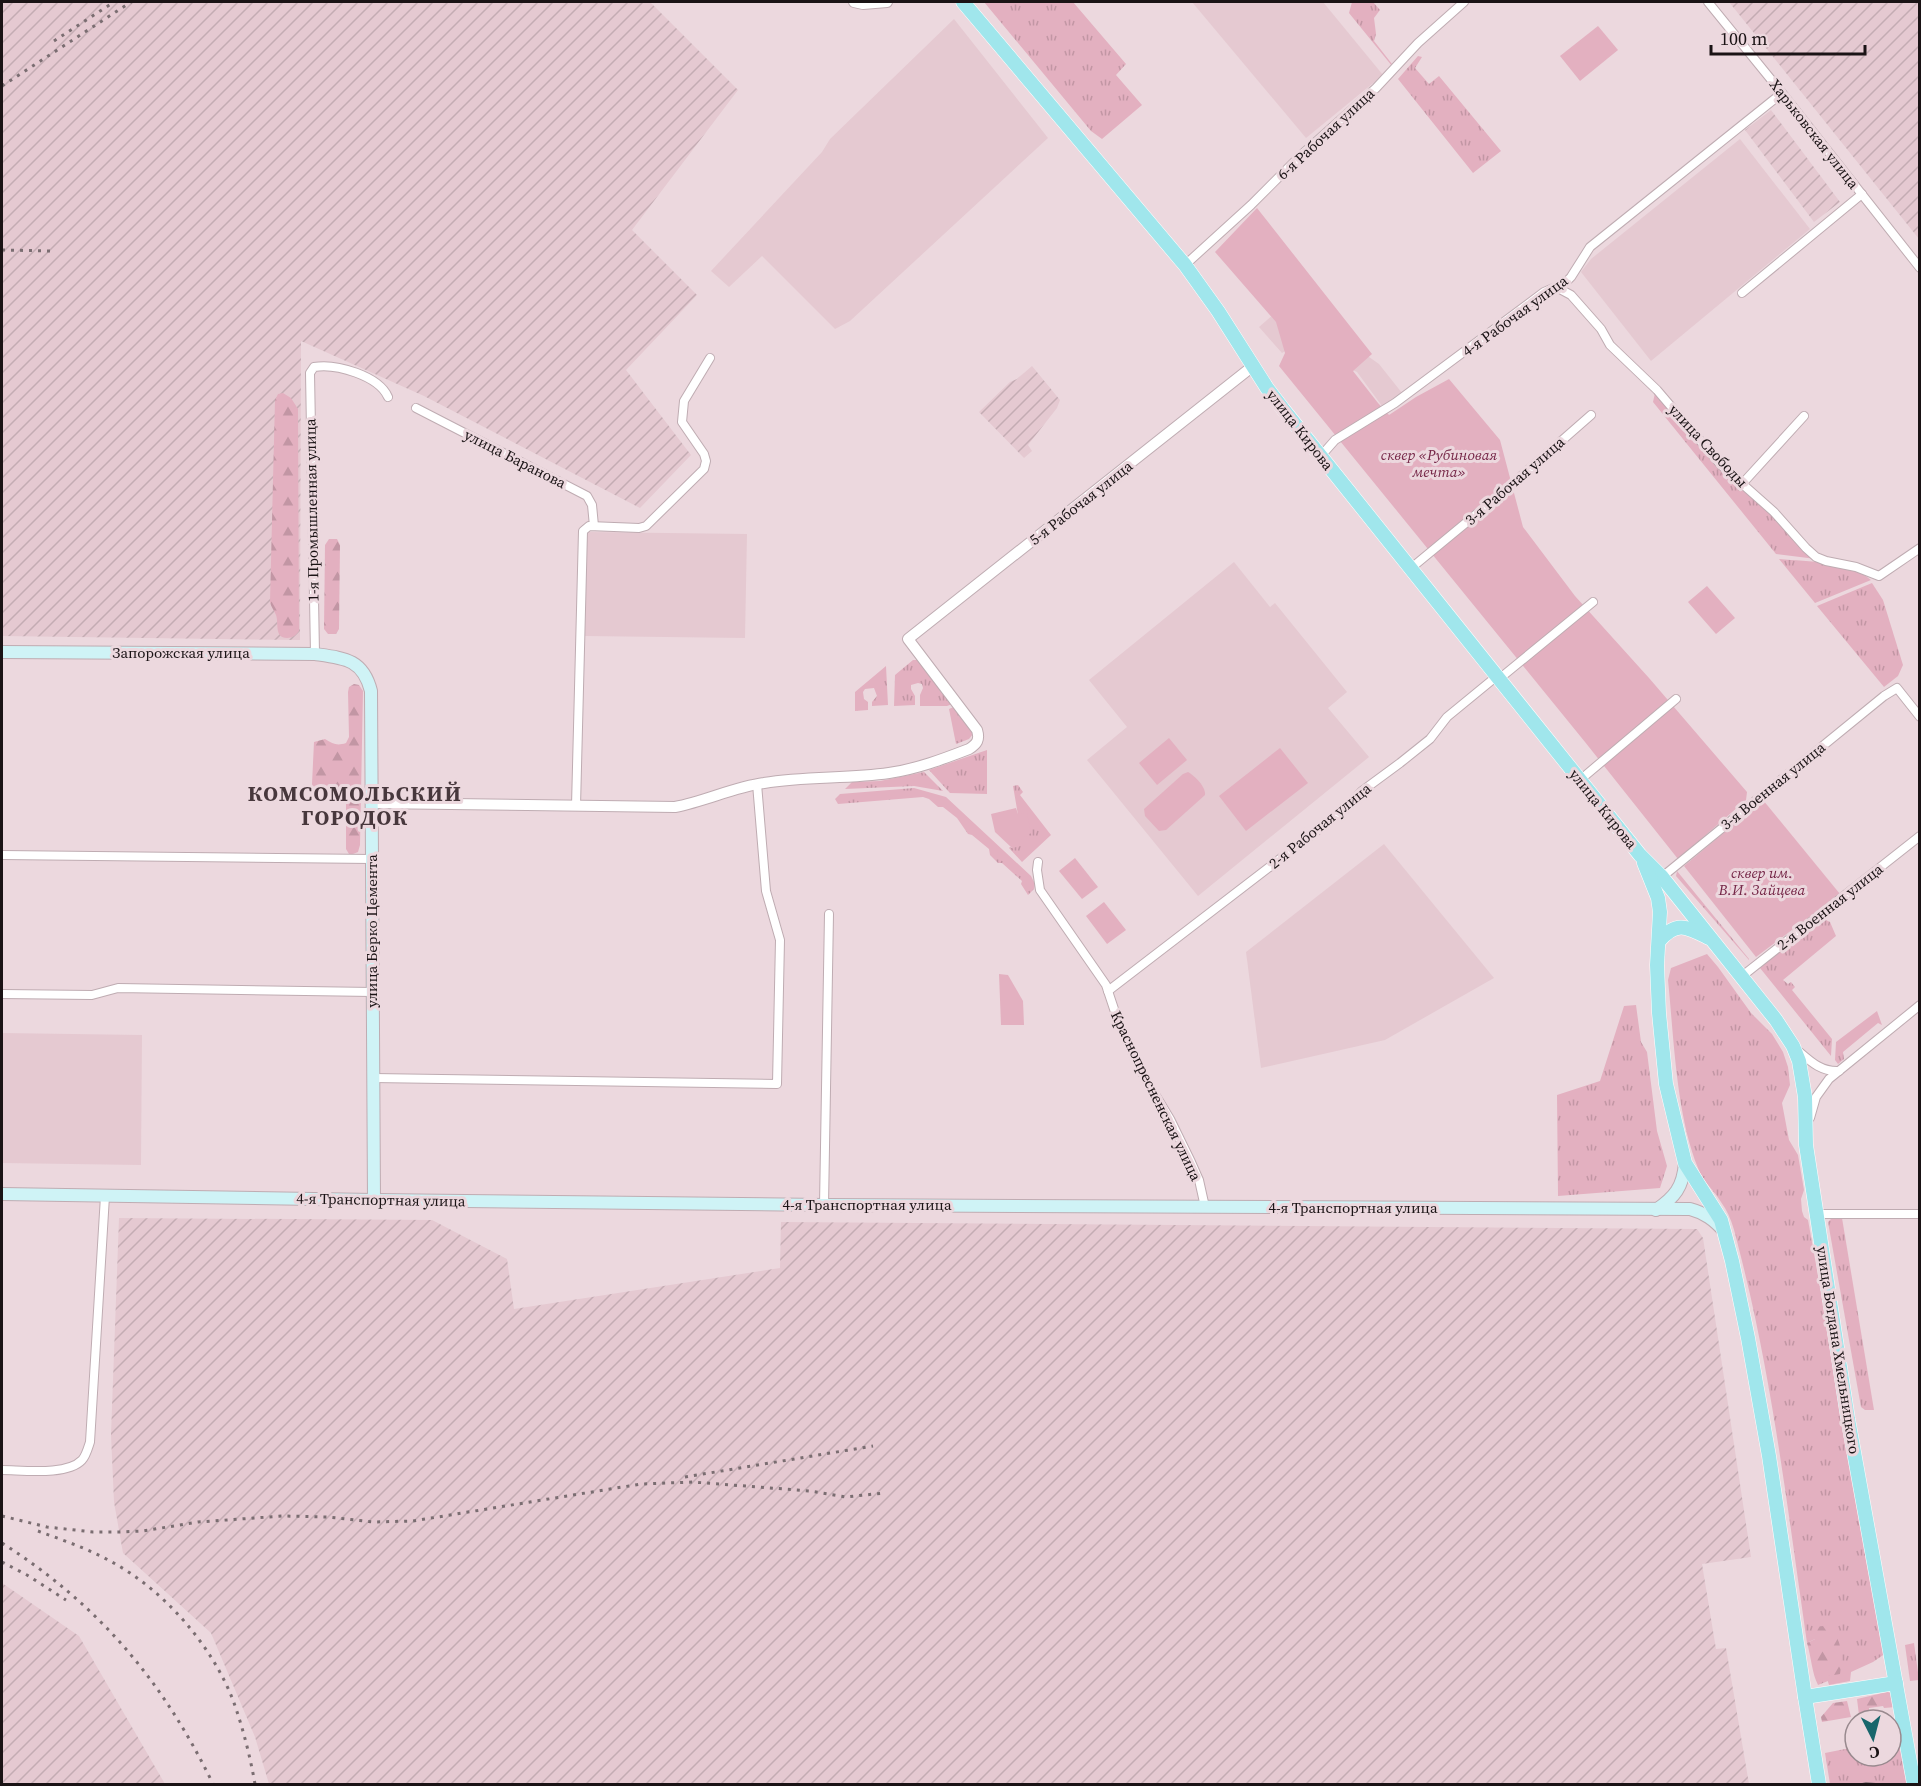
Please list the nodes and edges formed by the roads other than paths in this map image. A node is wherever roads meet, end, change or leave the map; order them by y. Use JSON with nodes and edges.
{"nodes":[{"id":1,"x":854,"y":2,"type":"edge"},
{"id":2,"x":887,"y":2,"type":"edge"},
{"id":3,"x":963,"y":2,"type":"edge"},
{"id":4,"x":1464,"y":2,"type":"edge"},
{"id":5,"x":1708,"y":2,"type":"edge"},
{"id":6,"x":1782,"y":93,"type":"junction"},
{"id":7,"x":1862,"y":194,"type":"junction"},
{"id":8,"x":1185,"y":264,"type":"junction"},
{"id":9,"x":1920,"y":268,"type":"edge"},
{"id":10,"x":1556,"y":287,"type":"junction"},
{"id":11,"x":1742,"y":293,"type":"dead end"},
{"id":12,"x":710,"y":358,"type":"dead end"},
{"id":13,"x":1253,"y":366,"type":"junction"},
{"id":14,"x":388,"y":397,"type":"dead end"},
{"id":15,"x":416,"y":408,"type":"dead end"},
{"id":16,"x":1591,"y":415,"type":"dead end"},
{"id":17,"x":1804,"y":416,"type":"dead end"},
{"id":18,"x":1320,"y":457,"type":"junction"},
{"id":19,"x":1742,"y":484,"type":"junction"},
{"id":20,"x":594,"y":526,"type":"junction"},
{"id":21,"x":1920,"y":548,"type":"edge"},
{"id":22,"x":1410,"y":568,"type":"junction"},
{"id":23,"x":1593,"y":602,"type":"dead end"},
{"id":24,"x":2,"y":652,"type":"edge"},
{"id":25,"x":315,"y":654,"type":"junction"},
{"id":26,"x":358,"y":665,"type":"joint"},
{"id":27,"x":1498,"y":677,"type":"junction"},
{"id":28,"x":1676,"y":699,"type":"dead end"},
{"id":29,"x":1920,"y":717,"type":"edge"},
{"id":30,"x":1580,"y":780,"type":"junction"},
{"id":31,"x":757,"y":784,"type":"junction"},
{"id":32,"x":371,"y":803,"type":"junction"},
{"id":33,"x":576,"y":806,"type":"junction"},
{"id":34,"x":1920,"y":836,"type":"edge"},
{"id":35,"x":2,"y":855,"type":"edge"},
{"id":36,"x":1641,"y":856,"type":"junction"},
{"id":37,"x":372,"y":859,"type":"junction"},
{"id":38,"x":1038,"y":862,"type":"dead end"},
{"id":39,"x":1662,"y":877,"type":"junction"},
{"id":40,"x":829,"y":914,"type":"dead end"},
{"id":41,"x":1712,"y":939,"type":"junction"},
{"id":42,"x":1659,"y":941,"type":"junction"},
{"id":43,"x":1741,"y":977,"type":"junction"},
{"id":44,"x":373,"y":992,"type":"junction"},
{"id":45,"x":1108,"y":992,"type":"junction"},
{"id":46,"x":2,"y":994,"type":"edge"},
{"id":47,"x":1920,"y":1005,"type":"edge"},
{"id":48,"x":1793,"y":1046,"type":"junction"},
{"id":49,"x":1839,"y":1071,"type":"junction"},
{"id":50,"x":373,"y":1078,"type":"junction"},
{"id":51,"x":1806,"y":1133,"type":"junction"},
{"id":52,"x":1685,"y":1163,"type":"junction"},
{"id":53,"x":2,"y":1194,"type":"edge"},
{"id":54,"x":105,"y":1196,"type":"junction"},
{"id":55,"x":374,"y":1200,"type":"junction"},
{"id":56,"x":824,"y":1205,"type":"junction"},
{"id":57,"x":1205,"y":1207,"type":"junction"},
{"id":58,"x":1656,"y":1210,"type":"junction"},
{"id":59,"x":1920,"y":1214,"type":"edge"},
{"id":60,"x":1817,"y":1215,"type":"junction"},
{"id":61,"x":1725,"y":1232,"type":"junction"},
{"id":62,"x":2,"y":1470,"type":"edge"},
{"id":63,"x":1896,"y":1683,"type":"junction"},
{"id":64,"x":1804,"y":1697,"type":"junction"},
{"id":65,"x":1819,"y":1785,"type":"edge"},
{"id":66,"x":1914,"y":1785,"type":"edge"}],
"edges":[{"from":1,"to":2,"type":"street"},
{"from":3,"to":8,"type":"main road","name":"улица Кирова"},
{"from":4,"to":8,"type":"street","name":"6-я Рабочая улица"},
{"from":5,"to":6,"type":"street","name":"Харьковская улица"},
{"from":6,"to":7,"type":"street","name":"Харьковская улица"},
{"from":6,"to":10,"type":"street","name":"4-я Рабочая улица"},
{"from":7,"to":9,"type":"street","name":"Харьковская улица"},
{"from":7,"to":11,"type":"street"},
{"from":8,"to":13,"type":"main road","name":"улица Кирова"},
{"from":10,"to":18,"type":"street","name":"4-я Рабочая улица"},
{"from":10,"to":19,"type":"street","name":"улица Свободы"},
{"from":12,"to":20,"type":"street"},
{"from":13,"to":18,"type":"main road","name":"улица Кирова"},
{"from":13,"to":31,"type":"street","name":"5-я Рабочая улица"},
{"from":14,"to":25,"type":"street","name":"1-я Промышленная улица"},
{"from":15,"to":20,"type":"street","name":"улица Баранова"},
{"from":16,"to":22,"type":"street","name":"3-я Рабочая улица"},
{"from":17,"to":19,"type":"street"},
{"from":18,"to":22,"type":"main road","name":"улица Кирова"},
{"from":19,"to":21,"type":"street","name":"улица Свободы"},
{"from":20,"to":33,"type":"street"},
{"from":22,"to":27,"type":"main road","name":"улица Кирова"},
{"from":23,"to":27,"type":"street","name":"2-я Рабочая улица"},
{"from":24,"to":25,"type":"main road","name":"Запорожская улица"},
{"from":25,"to":26,"type":"main road","name":"Запорожская улица"},
{"from":26,"to":32,"type":"main road","name":"улица Берко Цемента"},
{"from":27,"to":30,"type":"main road","name":"улица Кирова"},
{"from":27,"to":45,"type":"street","name":"2-я Рабочая улица"},
{"from":28,"to":30,"type":"street"},
{"from":29,"to":39,"type":"street","name":"3-я Военная улица"},
{"from":30,"to":36,"type":"main road","name":"улица Кирова"},
{"from":31,"to":33,"type":"street"},
{"from":31,"to":50,"type":"street"},
{"from":32,"to":33,"type":"street"},
{"from":32,"to":37,"type":"main road","name":"улица Берко Цемента"},
{"from":34,"to":43,"type":"street","name":"2-я Военная улица"},
{"from":35,"to":37,"type":"street"},
{"from":36,"to":39,"type":"main road","name":"улица Кирова"},
{"from":36,"to":42,"type":"main road","name":"улица Кирова"},
{"from":37,"to":44,"type":"main road","name":"улица Берко Цемента"},
{"from":38,"to":45,"type":"street","name":"Краснопресненская улица"},
{"from":39,"to":41,"type":"main road","name":"улица Кирова"},
{"from":40,"to":56,"type":"street"},
{"from":41,"to":42,"type":"main road"},
{"from":41,"to":43,"type":"main road","name":"улица Богдана Хмельницкого"},
{"from":42,"to":52,"type":"main road"},
{"from":43,"to":48,"type":"main road","name":"улица Богдана Хмельницкого"},
{"from":44,"to":46,"type":"street"},
{"from":44,"to":50,"type":"main road","name":"улица Берко Цемента"},
{"from":45,"to":57,"type":"street","name":"Краснопресненская улица"},
{"from":47,"to":49,"type":"street"},
{"from":48,"to":49,"type":"street"},
{"from":48,"to":51,"type":"main road","name":"улица Богдана Хмельницкого"},
{"from":49,"to":51,"type":"street"},
{"from":50,"to":55,"type":"main road","name":"улица Берко Цемента"},
{"from":51,"to":60,"type":"main road","name":"улица Богдана Хмельницкого"},
{"from":52,"to":58,"type":"main road"},
{"from":52,"to":61,"type":"main road"},
{"from":53,"to":54,"type":"main road","name":"4-я Транспортная улица"},
{"from":54,"to":55,"type":"main road","name":"4-я Транспортная улица"},
{"from":54,"to":62,"type":"street"},
{"from":55,"to":56,"type":"main road","name":"4-я Транспортная улица"},
{"from":56,"to":57,"type":"main road","name":"4-я Транспортная улица"},
{"from":57,"to":58,"type":"main road","name":"4-я Транспортная улица"},
{"from":58,"to":61,"type":"main road","name":"4-я Транспортная улица"},
{"from":59,"to":60,"type":"street"},
{"from":60,"to":63,"type":"main road","name":"улица Богдана Хмельницкого"},
{"from":61,"to":64,"type":"main road"},
{"from":63,"to":64,"type":"main road"},
{"from":63,"to":66,"type":"main road","name":"улица Богдана Хмельницкого"},
{"from":64,"to":65,"type":"main road"}]}
